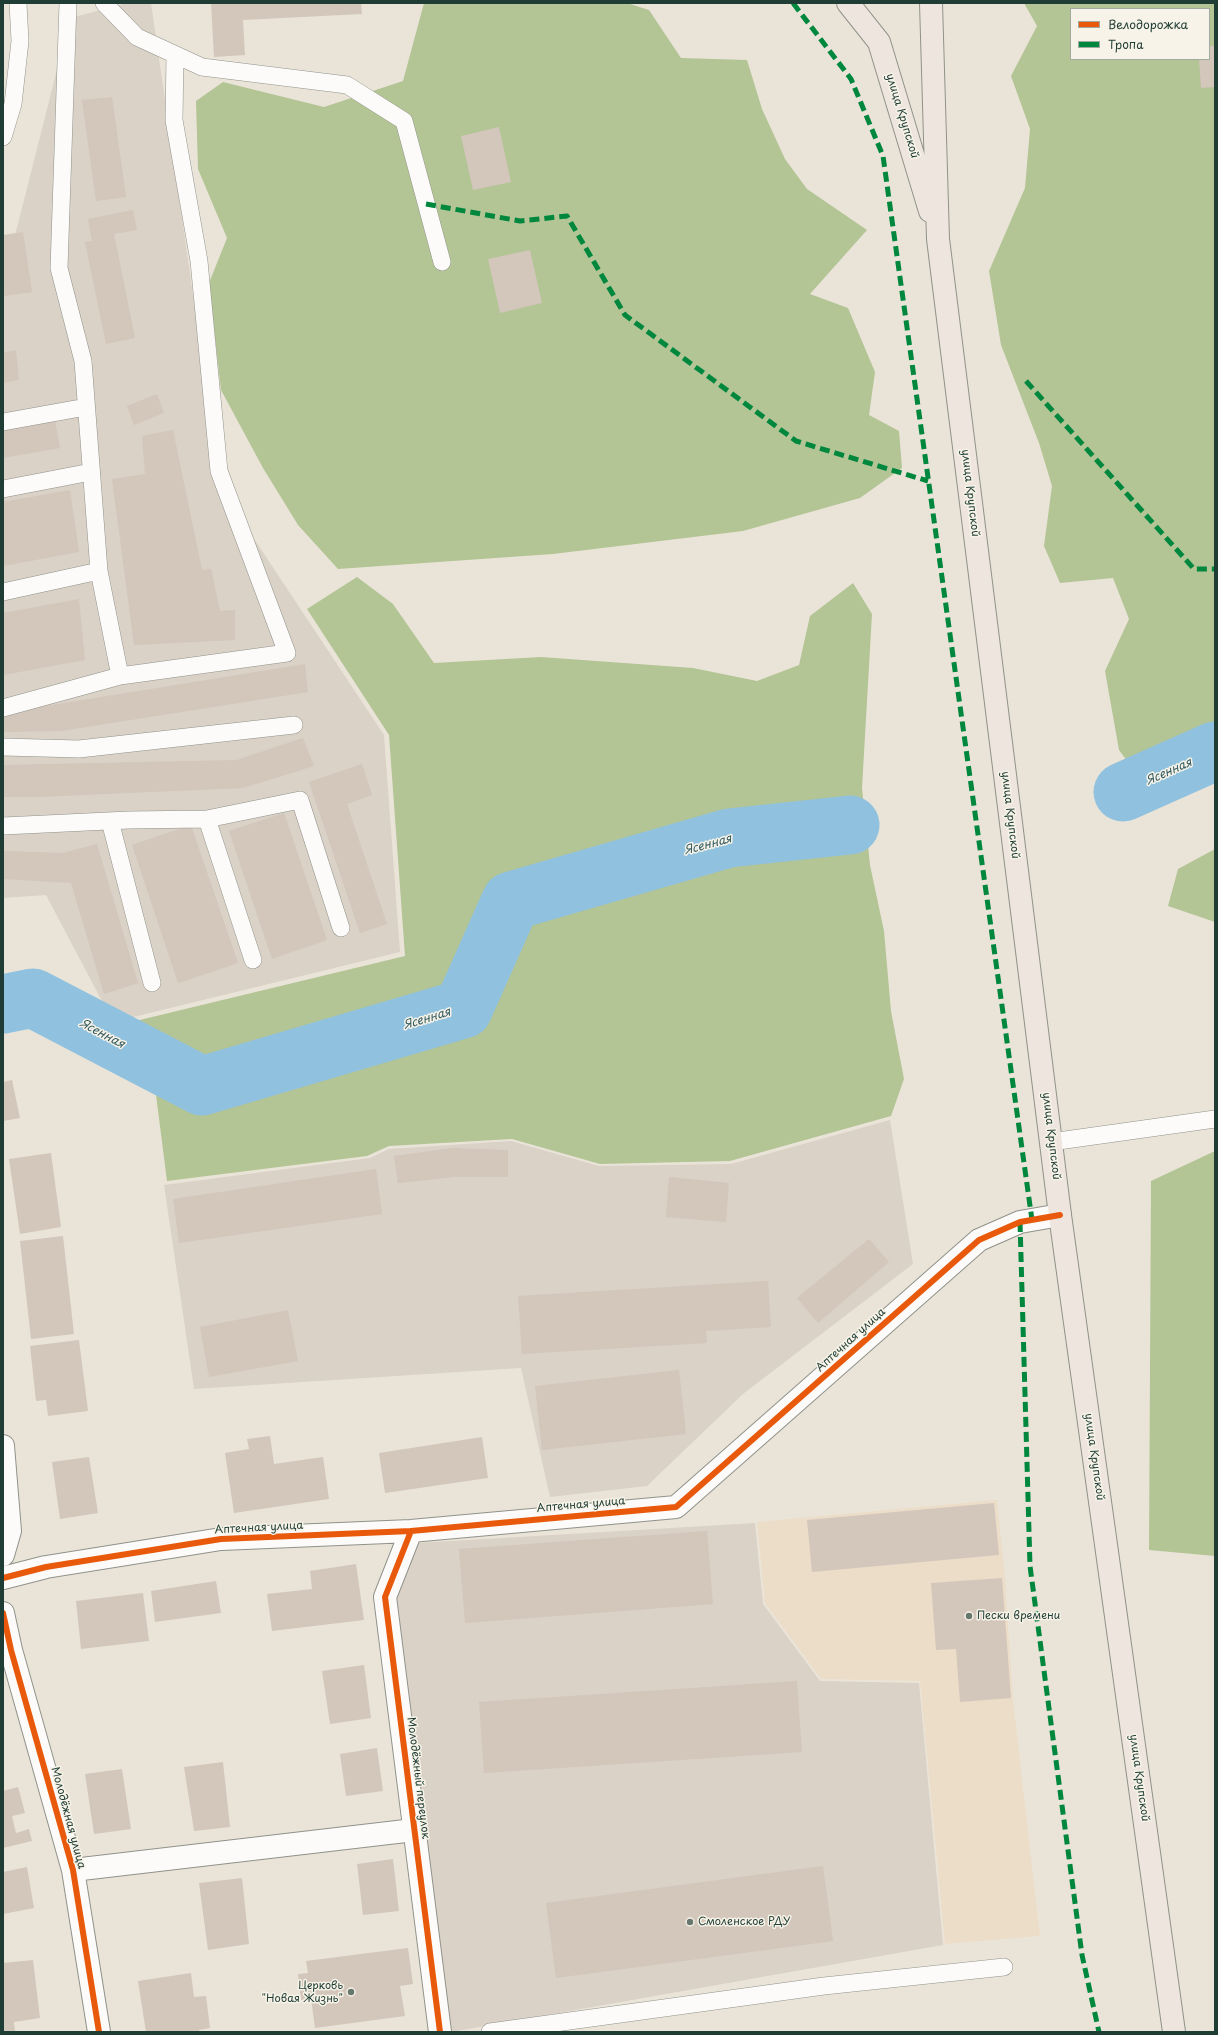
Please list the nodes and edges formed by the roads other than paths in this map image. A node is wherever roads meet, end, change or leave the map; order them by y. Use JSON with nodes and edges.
{"nodes":[{"id":1,"x":18,"y":3,"type":"edge"},
{"id":2,"x":68,"y":3,"type":"edge"},
{"id":3,"x":104,"y":3,"type":"edge"},
{"id":4,"x":848,"y":3,"type":"edge"},
{"id":5,"x":931,"y":3,"type":"edge"},
{"id":6,"x":175,"y":55,"type":"junction"},
{"id":7,"x":3,"y":137,"type":"edge"},
{"id":8,"x":938,"y":239,"type":"junction"},
{"id":9,"x":442,"y":262,"type":"dead end"},
{"id":10,"x":86,"y":407,"type":"junction"},
{"id":11,"x":3,"y":422,"type":"edge"},
{"id":12,"x":91,"y":472,"type":"junction"},
{"id":13,"x":3,"y":489,"type":"edge"},
{"id":14,"x":99,"y":571,"type":"junction"},
{"id":15,"x":3,"y":592,"type":"edge"},
{"id":16,"x":120,"y":676,"type":"junction"},
{"id":17,"x":3,"y":708,"type":"edge"},
{"id":18,"x":294,"y":725,"type":"dead end"},
{"id":19,"x":3,"y":747,"type":"edge"},
{"id":20,"x":207,"y":819,"type":"junction"},
{"id":21,"x":110,"y":821,"type":"junction"},
{"id":22,"x":3,"y":826,"type":"edge"},
{"id":23,"x":341,"y":928,"type":"dead end"},
{"id":24,"x":253,"y":960,"type":"dead end"},
{"id":25,"x":152,"y":983,"type":"dead end"},
{"id":26,"x":1215,"y":1119,"type":"edge"},
{"id":27,"x":1051,"y":1142,"type":"junction"},
{"id":28,"x":1060,"y":1215,"type":"junction"},
{"id":29,"x":3,"y":1446,"type":"edge"},
{"id":30,"x":411,"y":1531,"type":"junction"},
{"id":31,"x":3,"y":1555,"type":"edge"},
{"id":32,"x":3,"y":1578,"type":"edge"},
{"id":33,"x":3,"y":1613,"type":"edge"},
{"id":34,"x":414,"y":1830,"type":"junction"},
{"id":35,"x":72,"y":1870,"type":"junction"},
{"id":36,"x":1004,"y":1966,"type":"dead end"},
{"id":37,"x":99,"y":2032,"type":"edge"},
{"id":38,"x":440,"y":2032,"type":"edge"},
{"id":39,"x":490,"y":2032,"type":"edge"},
{"id":40,"x":1174,"y":2032,"type":"edge"}],
"edges":[{"from":1,"to":7,"type":"lane"},
{"from":2,"to":10,"type":"lane"},
{"from":3,"to":6,"type":"lane"},
{"from":4,"to":8,"type":"main road","name":"улица Крупской"},
{"from":5,"to":8,"type":"main road","name":"улица Крупской"},
{"from":6,"to":9,"type":"lane"},
{"from":6,"to":16,"type":"lane"},
{"from":8,"to":27,"type":"main road","name":"улица Крупской"},
{"from":10,"to":11,"type":"lane"},
{"from":10,"to":12,"type":"lane"},
{"from":12,"to":13,"type":"lane"},
{"from":12,"to":14,"type":"lane"},
{"from":14,"to":15,"type":"lane"},
{"from":14,"to":16,"type":"lane"},
{"from":16,"to":17,"type":"lane"},
{"from":18,"to":19,"type":"lane"},
{"from":20,"to":21,"type":"lane"},
{"from":20,"to":23,"type":"lane"},
{"from":20,"to":24,"type":"lane"},
{"from":21,"to":22,"type":"lane"},
{"from":21,"to":25,"type":"lane"},
{"from":26,"to":27,"type":"lane"},
{"from":27,"to":28,"type":"main road","name":"улица Крупской"},
{"from":28,"to":30,"type":"street","name":"Аптечная улица"},
{"from":28,"to":40,"type":"main road","name":"улица Крупской"},
{"from":29,"to":31,"type":"street"},
{"from":30,"to":32,"type":"street","name":"Аптечная улица"},
{"from":30,"to":34,"type":"street","name":"Молодёжный переулок"},
{"from":33,"to":35,"type":"street","name":"Молодёжная улица"},
{"from":34,"to":35,"type":"street"},
{"from":34,"to":38,"type":"street","name":"Молодёжный переулок"},
{"from":35,"to":37,"type":"street","name":"Молодёжная улица"},
{"from":36,"to":39,"type":"lane"}]}
